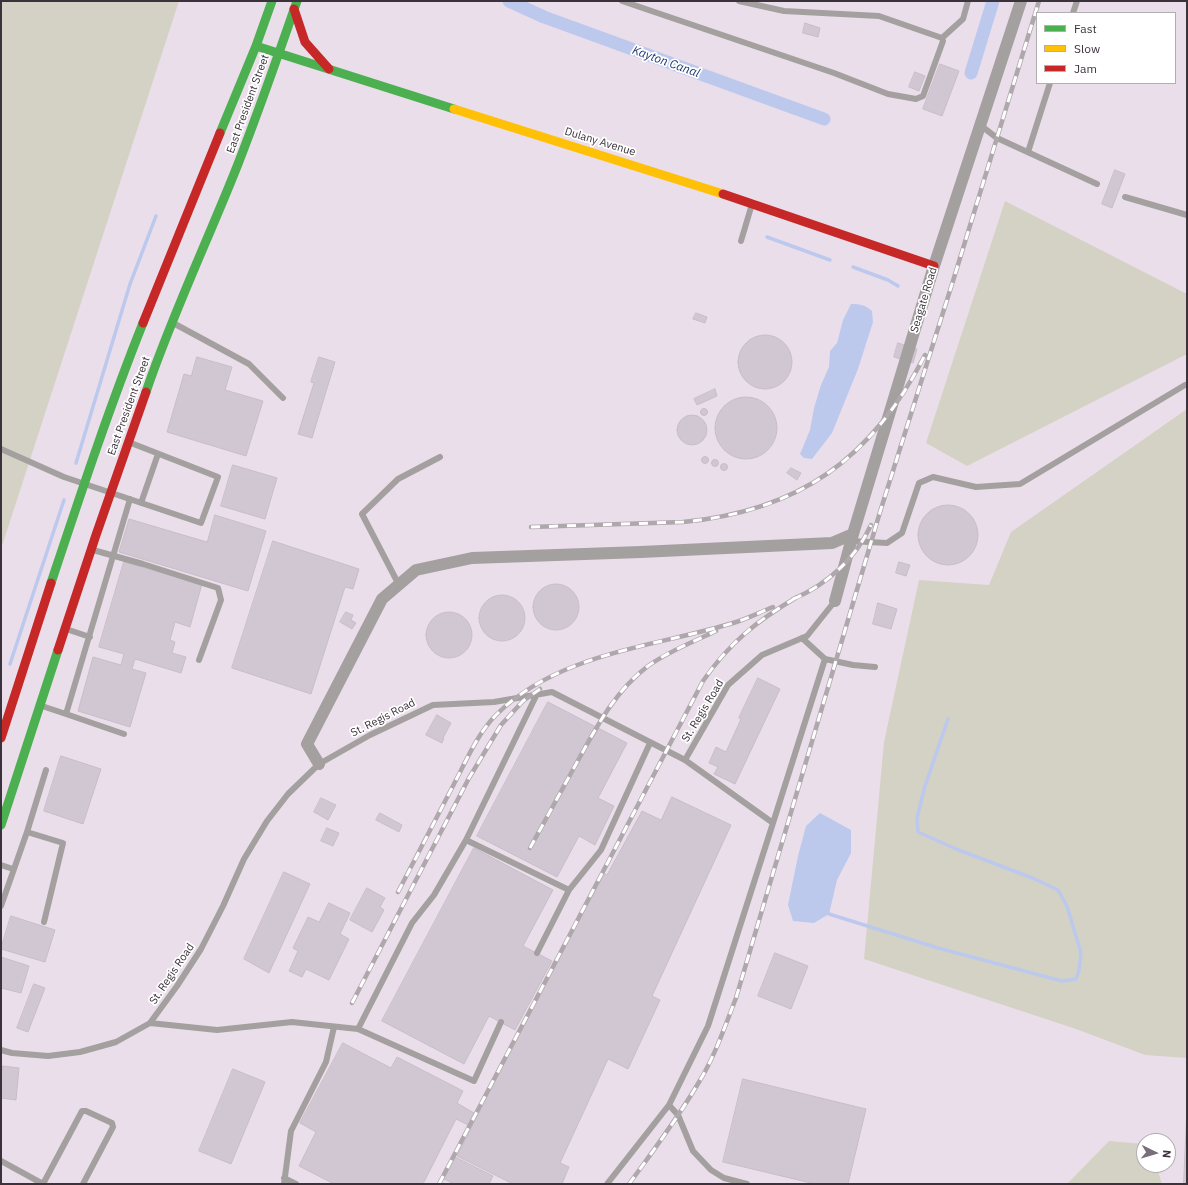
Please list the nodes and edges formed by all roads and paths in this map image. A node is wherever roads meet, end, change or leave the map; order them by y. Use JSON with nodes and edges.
{"nodes":[{"id":1,"x":272,"y":1,"type":"edge"},
{"id":2,"x":622,"y":1,"type":"edge"},
{"id":3,"x":739,"y":1,"type":"edge"},
{"id":4,"x":968,"y":1,"type":"edge"},
{"id":5,"x":1020,"y":1,"type":"edge"},
{"id":6,"x":1077,"y":1,"type":"edge"},
{"id":7,"x":296,"y":5,"type":"edge"},
{"id":8,"x":1073,"y":12,"type":"edge"},
{"id":9,"x":942,"y":38,"type":"junction"},
{"id":10,"x":256,"y":46,"type":"junction"},
{"id":11,"x":279,"y":54,"type":"junction"},
{"id":12,"x":329,"y":69,"type":"junction"},
{"id":13,"x":1050,"y":84,"type":"edge"},
{"id":14,"x":980,"y":125,"type":"junction"},
{"id":15,"x":1028,"y":152,"type":"junction"},
{"id":16,"x":1097,"y":184,"type":"dead end"},
{"id":17,"x":1125,"y":197,"type":"dead end"},
{"id":18,"x":752,"y":203,"type":"junction"},
{"id":19,"x":1187,"y":215,"type":"edge"},
{"id":20,"x":186,"y":217,"type":"junction"},
{"id":21,"x":741,"y":241,"type":"dead end"},
{"id":22,"x":934,"y":266,"type":"junction"},
{"id":23,"x":162,"y":301,"type":"dead end"},
{"id":24,"x":164,"y":312,"type":"dead end"},
{"id":25,"x":172,"y":322,"type":"junction"},
{"id":26,"x":1185,"y":385,"type":"dead end"},
{"id":27,"x":283,"y":398,"type":"dead end"},
{"id":28,"x":128,"y":442,"type":"junction"},
{"id":29,"x":1,"y":449,"type":"edge"},
{"id":30,"x":158,"y":454,"type":"junction"},
{"id":31,"x":440,"y":457,"type":"dead end"},
{"id":32,"x":84,"y":483,"type":"junction"},
{"id":33,"x":111,"y":493,"type":"junction"},
{"id":34,"x":130,"y":500,"type":"junction"},
{"id":35,"x":141,"y":503,"type":"junction"},
{"id":36,"x":852,"y":537,"type":"junction"},
{"id":37,"x":92,"y":549,"type":"junction"},
{"id":38,"x":113,"y":555,"type":"junction"},
{"id":39,"x":399,"y":585,"type":"junction"},
{"id":40,"x":835,"y":602,"type":"joint"},
{"id":41,"x":66,"y":629,"type":"junction"},
{"id":42,"x":90,"y":637,"type":"junction"},
{"id":43,"x":802,"y":638,"type":"junction"},
{"id":44,"x":825,"y":658,"type":"junction"},
{"id":45,"x":199,"y":660,"type":"dead end"},
{"id":46,"x":875,"y":667,"type":"dead end"},
{"id":47,"x":537,"y":694,"type":"junction"},
{"id":48,"x":40,"y":706,"type":"junction"},
{"id":49,"x":66,"y":714,"type":"junction"},
{"id":50,"x":124,"y":734,"type":"dead end"},
{"id":51,"x":1,"y":738,"type":"edge"},
{"id":52,"x":650,"y":743,"type":"junction"},
{"id":53,"x":685,"y":760,"type":"junction"},
{"id":54,"x":319,"y":764,"type":"junction"},
{"id":55,"x":46,"y":770,"type":"dead end"},
{"id":56,"x":773,"y":823,"type":"junction"},
{"id":57,"x":1,"y":825,"type":"edge"},
{"id":58,"x":27,"y":832,"type":"junction"},
{"id":59,"x":466,"y":840,"type":"junction"},
{"id":60,"x":1,"y":865,"type":"edge"},
{"id":61,"x":13,"y":869,"type":"junction"},
{"id":62,"x":569,"y":890,"type":"junction"},
{"id":63,"x":1,"y":906,"type":"edge"},
{"id":64,"x":44,"y":922,"type":"dead end"},
{"id":65,"x":537,"y":953,"type":"dead end"},
{"id":66,"x":501,"y":1022,"type":"dead end"},
{"id":67,"x":150,"y":1023,"type":"junction"},
{"id":68,"x":334,"y":1027,"type":"junction"},
{"id":69,"x":358,"y":1029,"type":"junction"},
{"id":70,"x":1,"y":1050,"type":"edge"},
{"id":71,"x":669,"y":1105,"type":"junction"},
{"id":72,"x":1,"y":1161,"type":"edge"},
{"id":73,"x":284,"y":1181,"type":"edge"},
{"id":74,"x":43,"y":1184,"type":"edge"},
{"id":75,"x":83,"y":1184,"type":"edge"},
{"id":76,"x":296,"y":1184,"type":"edge"},
{"id":77,"x":607,"y":1184,"type":"edge"},
{"id":78,"x":747,"y":1184,"type":"edge"}],
"edges":[{"from":1,"to":10,"type":"main road","name":"East President Street"},
{"from":2,"to":9,"type":"lane"},
{"from":3,"to":9,"type":"lane"},
{"from":4,"to":9,"type":"lane"},
{"from":5,"to":14,"type":"street","name":"Seagate Road"},
{"from":6,"to":8,"type":"lane"},
{"from":7,"to":11,"type":"main road","name":"East President Street"},
{"from":7,"to":12,"type":"main road"},
{"from":10,"to":11,"type":"main road","name":"Dulany Avenue"},
{"from":10,"to":20,"type":"main road","name":"East President Street"},
{"from":11,"to":12,"type":"main road","name":"Dulany Avenue"},
{"from":11,"to":25,"type":"main road","name":"East President Street"},
{"from":12,"to":18,"type":"main road","name":"Dulany Avenue"},
{"from":13,"to":15,"type":"lane"},
{"from":14,"to":15,"type":"lane"},
{"from":14,"to":22,"type":"street","name":"Seagate Road"},
{"from":15,"to":16,"type":"lane"},
{"from":17,"to":19,"type":"lane"},
{"from":18,"to":21,"type":"lane"},
{"from":18,"to":22,"type":"main road","name":"Dulany Avenue"},
{"from":20,"to":23,"type":"main road"},
{"from":20,"to":32,"type":"main road","name":"East President Street"},
{"from":22,"to":36,"type":"street","name":"Seagate Road"},
{"from":24,"to":25,"type":"main road"},
{"from":25,"to":27,"type":"lane"},
{"from":25,"to":28,"type":"main road","name":"East President Street"},
{"from":26,"to":36,"type":"lane"},
{"from":28,"to":30,"type":"lane"},
{"from":28,"to":33,"type":"main road","name":"East President Street"},
{"from":29,"to":32,"type":"lane"},
{"from":30,"to":35,"type":"lane"},
{"from":30,"to":35,"type":"lane"},
{"from":31,"to":39,"type":"lane"},
{"from":32,"to":33,"type":"lane"},
{"from":32,"to":51,"type":"main road","name":"East President Street"},
{"from":33,"to":34,"type":"lane"},
{"from":33,"to":37,"type":"main road","name":"East President Street"},
{"from":34,"to":35,"type":"lane"},
{"from":34,"to":38,"type":"lane"},
{"from":36,"to":39,"type":"street"},
{"from":36,"to":40,"type":"street","name":"Seagate Road"},
{"from":37,"to":38,"type":"lane"},
{"from":37,"to":41,"type":"main road","name":"East President Street"},
{"from":38,"to":42,"type":"lane"},
{"from":38,"to":45,"type":"lane"},
{"from":39,"to":54,"type":"street"},
{"from":40,"to":43,"type":"lane","name":"St. Regis Road"},
{"from":41,"to":42,"type":"lane"},
{"from":41,"to":48,"type":"main road","name":"East President Street"},
{"from":42,"to":49,"type":"lane"},
{"from":43,"to":44,"type":"lane"},
{"from":43,"to":53,"type":"lane","name":"St. Regis Road"},
{"from":44,"to":46,"type":"lane"},
{"from":44,"to":56,"type":"lane"},
{"from":47,"to":52,"type":"lane","name":"St. Regis Road"},
{"from":47,"to":54,"type":"lane","name":"St. Regis Road"},
{"from":47,"to":59,"type":"lane"},
{"from":48,"to":49,"type":"lane"},
{"from":48,"to":57,"type":"main road","name":"East President Street"},
{"from":49,"to":50,"type":"lane"},
{"from":52,"to":53,"type":"lane","name":"St. Regis Road"},
{"from":52,"to":62,"type":"lane"},
{"from":53,"to":56,"type":"lane"},
{"from":54,"to":67,"type":"lane","name":"St. Regis Road"},
{"from":55,"to":58,"type":"lane"},
{"from":56,"to":71,"type":"lane"},
{"from":58,"to":61,"type":"lane"},
{"from":58,"to":64,"type":"lane"},
{"from":59,"to":62,"type":"lane"},
{"from":59,"to":69,"type":"lane"},
{"from":60,"to":61,"type":"lane"},
{"from":61,"to":63,"type":"lane"},
{"from":62,"to":65,"type":"lane"},
{"from":66,"to":69,"type":"lane"},
{"from":67,"to":68,"type":"lane"},
{"from":67,"to":70,"type":"lane","name":"St. Regis Road"},
{"from":68,"to":69,"type":"lane"},
{"from":68,"to":73,"type":"lane"},
{"from":71,"to":77,"type":"lane"},
{"from":71,"to":78,"type":"lane"},
{"from":72,"to":74,"type":"lane"},
{"from":73,"to":76,"type":"lane"},
{"from":74,"to":75,"type":"lane"}]}
